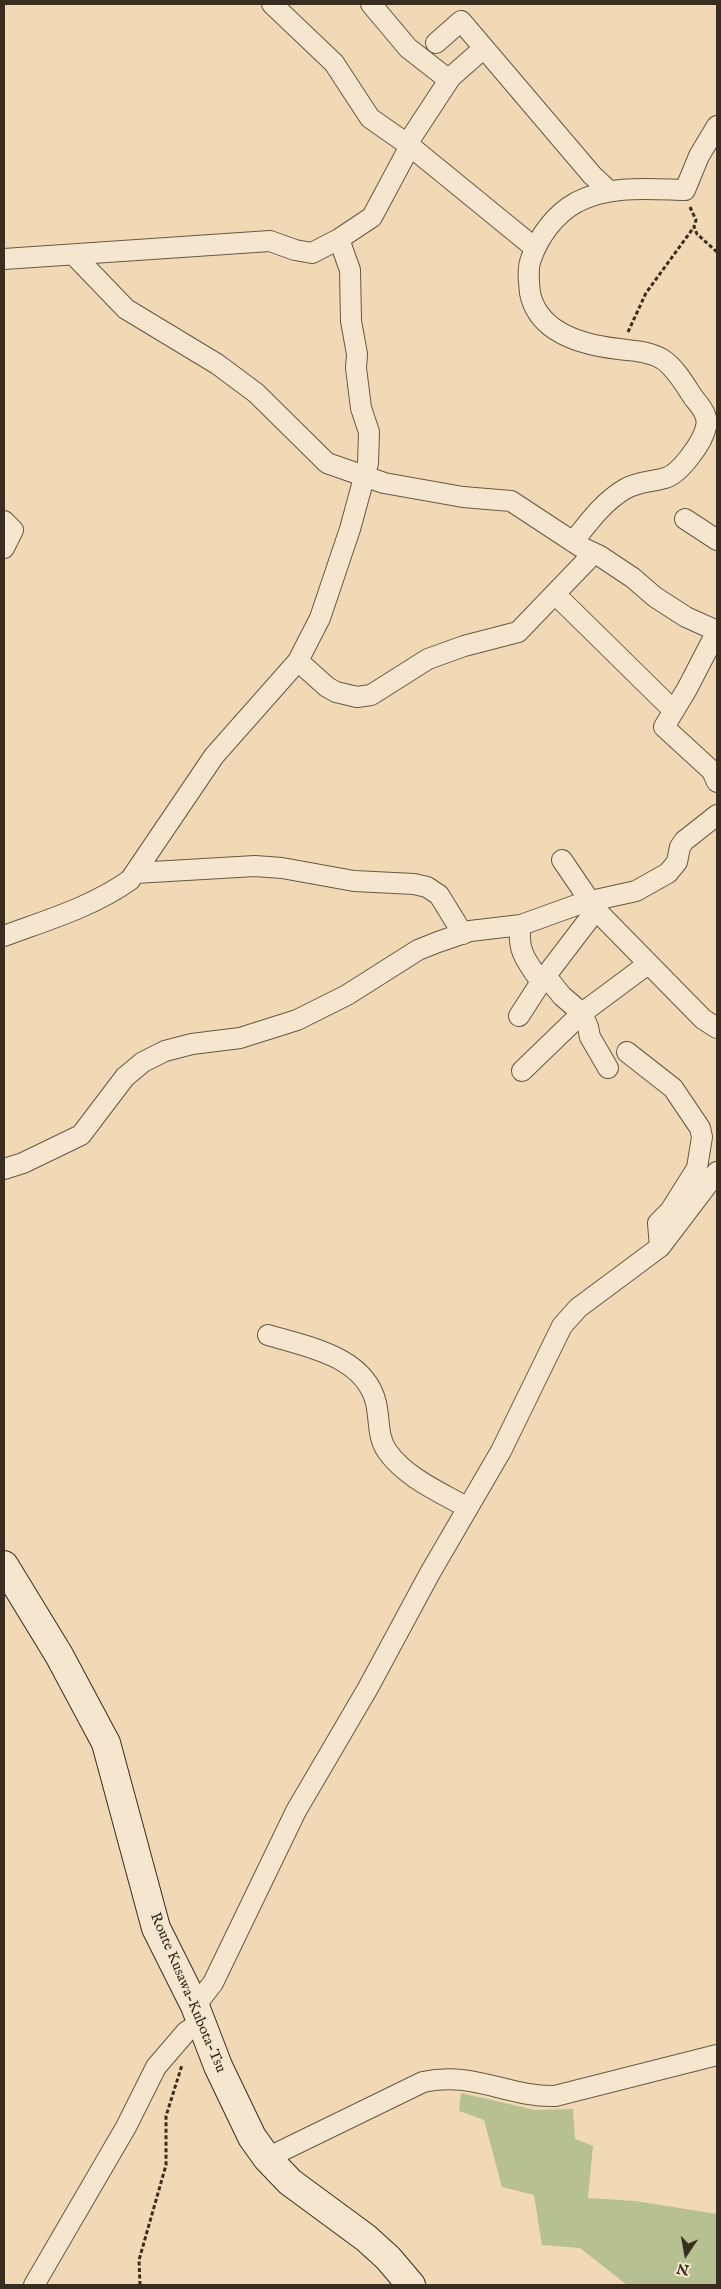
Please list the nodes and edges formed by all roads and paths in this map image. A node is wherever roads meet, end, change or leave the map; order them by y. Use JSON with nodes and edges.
{"nodes":[{"id":1,"x":272,"y":4,"type":"edge"},
{"id":2,"x":371,"y":4,"type":"edge"},
{"id":3,"x":436,"y":43,"type":"dead end"},
{"id":4,"x":484,"y":48,"type":"junction"},
{"id":5,"x":449,"y":80,"type":"junction"},
{"id":6,"x":717,"y":126,"type":"edge"},
{"id":7,"x":408,"y":145,"type":"junction"},
{"id":8,"x":685,"y":190,"type":"junction"},
{"id":9,"x":609,"y":191,"type":"junction"},
{"id":10,"x":694,"y":227,"type":"junction"},
{"id":11,"x":339,"y":239,"type":"junction"},
{"id":12,"x":535,"y":248,"type":"junction"},
{"id":13,"x":717,"y":252,"type":"edge"},
{"id":14,"x":74,"y":255,"type":"junction"},
{"id":15,"x":4,"y":260,"type":"edge"},
{"id":16,"x":624,"y":350,"type":"junction"},
{"id":17,"x":714,"y":425,"type":"edge"},
{"id":18,"x":364,"y":478,"type":"junction"},
{"id":19,"x":685,"y":519,"type":"dead end"},
{"id":20,"x":4,"y":521,"type":"edge"},
{"id":21,"x":717,"y":540,"type":"edge"},
{"id":22,"x":573,"y":542,"type":"junction"},
{"id":23,"x":4,"y":548,"type":"edge"},
{"id":24,"x":594,"y":554,"type":"junction"},
{"id":25,"x":555,"y":594,"type":"junction"},
{"id":26,"x":717,"y":631,"type":"edge"},
{"id":27,"x":298,"y":661,"type":"junction"},
{"id":28,"x":674,"y":711,"type":"junction"},
{"id":29,"x":717,"y":782,"type":"edge"},
{"id":30,"x":717,"y":815,"type":"edge"},
{"id":31,"x":562,"y":860,"type":"dead end"},
{"id":32,"x":135,"y":873,"type":"junction"},
{"id":33,"x":594,"y":906,"type":"junction"},
{"id":34,"x":522,"y":925,"type":"junction"},
{"id":35,"x":463,"y":934,"type":"junction"},
{"id":36,"x":4,"y":936,"type":"edge"},
{"id":37,"x":648,"y":964,"type":"junction"},
{"id":38,"x":544,"y":979,"type":"junction"},
{"id":39,"x":582,"y":1013,"type":"junction"},
{"id":40,"x":519,"y":1016,"type":"dead end"},
{"id":41,"x":717,"y":1028,"type":"edge"},
{"id":42,"x":627,"y":1052,"type":"dead end"},
{"id":43,"x":608,"y":1068,"type":"dead end"},
{"id":44,"x":522,"y":1071,"type":"dead end"},
{"id":45,"x":4,"y":1169,"type":"edge"},
{"id":46,"x":717,"y":1172,"type":"edge"},
{"id":47,"x":660,"y":1248,"type":"junction"},
{"id":48,"x":268,"y":1335,"type":"dead end"},
{"id":49,"x":468,"y":1508,"type":"junction"},
{"id":50,"x":4,"y":1565,"type":"edge"},
{"id":51,"x":198,"y":2014,"type":"junction"},
{"id":52,"x":717,"y":2055,"type":"edge"},
{"id":53,"x":183,"y":2064,"type":"dead end"},
{"id":54,"x":267,"y":2158,"type":"junction"},
{"id":55,"x":34,"y":2285,"type":"edge"},
{"id":56,"x":140,"y":2285,"type":"edge"},
{"id":57,"x":411,"y":2285,"type":"edge"}],
"edges":[{"from":1,"to":7,"type":"street"},
{"from":2,"to":5,"type":"street"},
{"from":3,"to":4,"type":"street"},
{"from":4,"to":5,"type":"street"},
{"from":4,"to":9,"type":"street"},
{"from":5,"to":7,"type":"street"},
{"from":6,"to":8,"type":"street"},
{"from":7,"to":11,"type":"street"},
{"from":7,"to":12,"type":"street"},
{"from":8,"to":9,"type":"street"},
{"from":8,"to":10,"type":"path"},
{"from":9,"to":12,"type":"street"},
{"from":10,"to":13,"type":"path"},
{"from":10,"to":16,"type":"path"},
{"from":11,"to":14,"type":"street"},
{"from":11,"to":18,"type":"street"},
{"from":12,"to":16,"type":"street"},
{"from":14,"to":15,"type":"street"},
{"from":14,"to":18,"type":"street"},
{"from":16,"to":17,"type":"street"},
{"from":17,"to":22,"type":"street"},
{"from":18,"to":22,"type":"street"},
{"from":18,"to":27,"type":"street"},
{"from":19,"to":21,"type":"street"},
{"from":20,"to":23,"type":"street"},
{"from":22,"to":24,"type":"street"},
{"from":24,"to":25,"type":"street"},
{"from":24,"to":26,"type":"street"},
{"from":25,"to":27,"type":"street"},
{"from":25,"to":28,"type":"street"},
{"from":26,"to":28,"type":"street"},
{"from":27,"to":32,"type":"street"},
{"from":28,"to":29,"type":"street"},
{"from":30,"to":33,"type":"street"},
{"from":31,"to":33,"type":"street"},
{"from":32,"to":35,"type":"street"},
{"from":32,"to":36,"type":"street"},
{"from":33,"to":34,"type":"street"},
{"from":33,"to":37,"type":"street"},
{"from":33,"to":38,"type":"street"},
{"from":34,"to":35,"type":"street"},
{"from":34,"to":38,"type":"street"},
{"from":35,"to":45,"type":"street"},
{"from":37,"to":39,"type":"street"},
{"from":37,"to":41,"type":"street"},
{"from":38,"to":39,"type":"street"},
{"from":38,"to":40,"type":"street"},
{"from":39,"to":43,"type":"street"},
{"from":39,"to":44,"type":"street"},
{"from":42,"to":47,"type":"street"},
{"from":46,"to":47,"type":"street"},
{"from":47,"to":49,"type":"street"},
{"from":48,"to":49,"type":"street"},
{"from":49,"to":51,"type":"street"},
{"from":50,"to":51,"type":"main road","name":"Route Kusawa-Kubota-Tsu"},
{"from":51,"to":54,"type":"main road","name":"Route Kusawa-Kubota-Tsu"},
{"from":51,"to":55,"type":"street"},
{"from":52,"to":54,"type":"street"},
{"from":53,"to":56,"type":"path"},
{"from":54,"to":57,"type":"main road","name":"Route Kusawa-Kubota-Tsu"}]}
